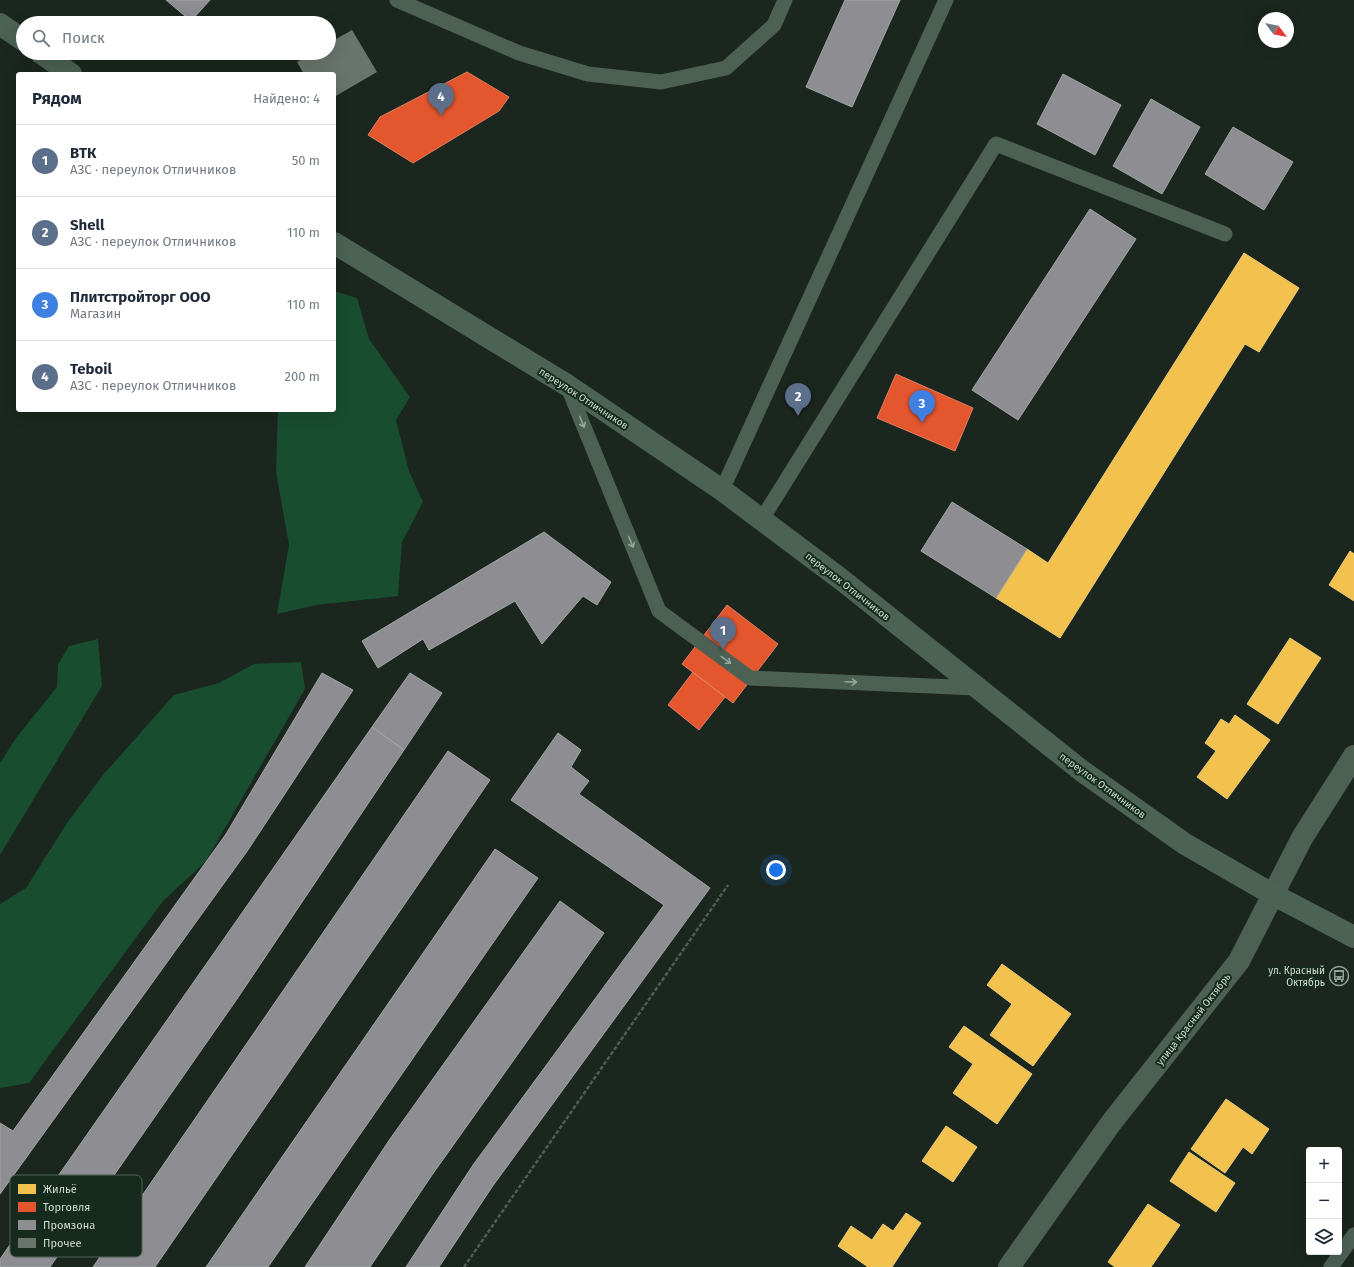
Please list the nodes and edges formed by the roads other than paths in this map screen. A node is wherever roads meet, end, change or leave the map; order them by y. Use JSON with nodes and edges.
{"nodes":[{"id":1,"x":397,"y":0,"type":"edge"},
{"id":2,"x":785,"y":0,"type":"edge"},
{"id":3,"x":946,"y":0,"type":"edge"},
{"id":4,"x":0,"y":24,"type":"edge"},
{"id":5,"x":16,"y":35,"type":"edge"},
{"id":6,"x":51,"y":60,"type":"edge"},
{"id":7,"x":68,"y":72,"type":"edge"},
{"id":8,"x":1225,"y":234,"type":"dead end"},
{"id":9,"x":336,"y":244,"type":"edge"},
{"id":10,"x":567,"y":386,"type":"junction"},
{"id":11,"x":722,"y":490,"type":"junction"},
{"id":12,"x":762,"y":519,"type":"junction"},
{"id":13,"x":976,"y":688,"type":"junction"},
{"id":14,"x":1354,"y":756,"type":"edge"},
{"id":15,"x":1272,"y":894,"type":"junction"},
{"id":16,"x":1354,"y":937,"type":"edge"},
{"id":17,"x":1354,"y":1235,"type":"edge"},
{"id":18,"x":1009,"y":1267,"type":"edge"},
{"id":19,"x":1331,"y":1267,"type":"edge"}],
"edges":[{"from":1,"to":2,"type":"lane"},
{"from":3,"to":11,"type":"lane"},
{"from":4,"to":5,"type":"main road"},
{"from":6,"to":7,"type":"main road"},
{"from":8,"to":12,"type":"lane"},
{"from":9,"to":10,"type":"main road","name":"переулок Отличников"},
{"from":10,"to":11,"type":"main road","name":"переулок Отличников"},
{"from":10,"to":13,"type":"lane","one_way":true},
{"from":11,"to":12,"type":"main road","name":"переулок Отличников"},
{"from":12,"to":13,"type":"main road","name":"переулок Отличников"},
{"from":13,"to":15,"type":"main road","name":"переулок Отличников"},
{"from":14,"to":15,"type":"street","name":"улица Красный Октябрь"},
{"from":15,"to":16,"type":"main road","name":"переулок Отличников"},
{"from":15,"to":18,"type":"street","name":"улица Красный Октябрь"},
{"from":17,"to":19,"type":"lane"}]}
